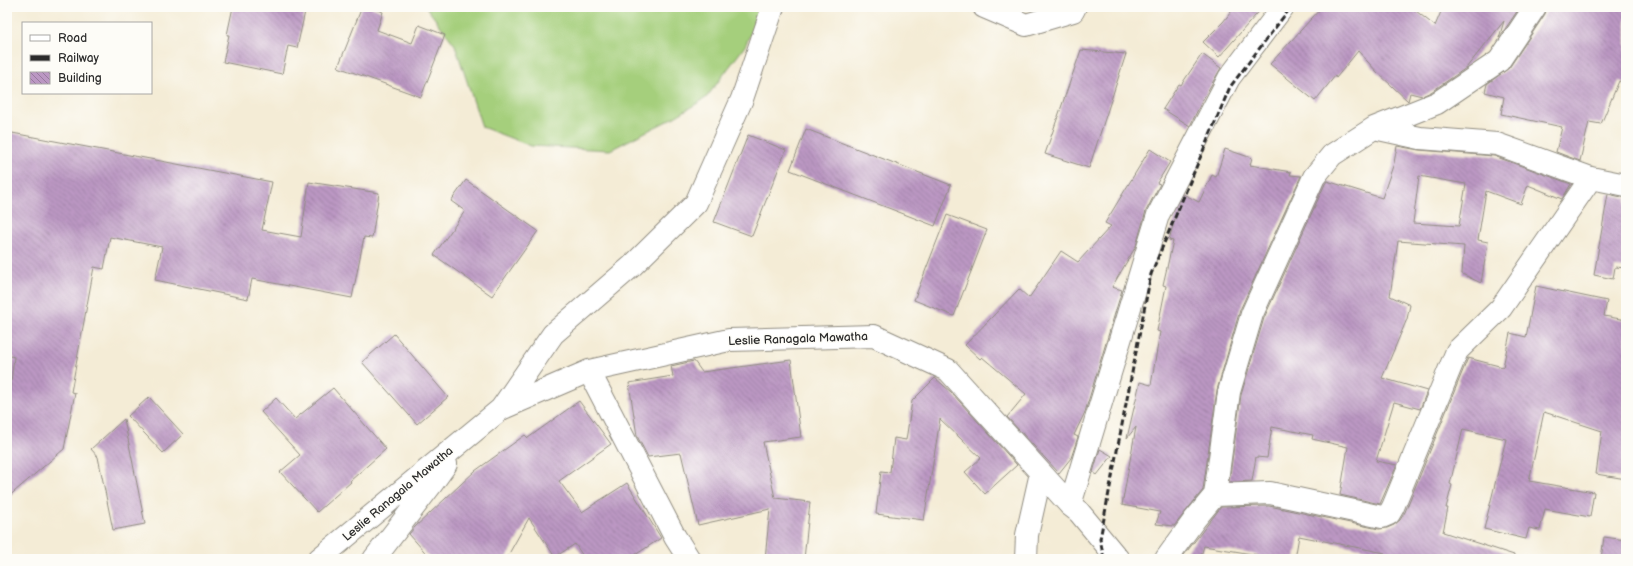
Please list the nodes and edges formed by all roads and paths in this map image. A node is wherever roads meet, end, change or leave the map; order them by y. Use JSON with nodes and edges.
{"nodes":[{"id":1,"x":774,"y":7,"type":"edge"},
{"id":2,"x":984,"y":7,"type":"edge"},
{"id":3,"x":1075,"y":7,"type":"edge"},
{"id":4,"x":1283,"y":7,"type":"edge"},
{"id":5,"x":1536,"y":7,"type":"edge"},
{"id":6,"x":1374,"y":128,"type":"junction"},
{"id":7,"x":1591,"y":178,"type":"junction"},
{"id":8,"x":1626,"y":185,"type":"edge"},
{"id":9,"x":589,"y":371,"type":"junction"},
{"id":10,"x":501,"y":409,"type":"junction"},
{"id":11,"x":458,"y":444,"type":"junction"},
{"id":12,"x":1041,"y":473,"type":"junction"},
{"id":13,"x":1215,"y":495,"type":"junction"},
{"id":14,"x":1070,"y":505,"type":"junction"},
{"id":15,"x":319,"y":559,"type":"edge"},
{"id":16,"x":374,"y":559,"type":"edge"},
{"id":17,"x":689,"y":559,"type":"edge"},
{"id":18,"x":1026,"y":559,"type":"edge"},
{"id":19,"x":1118,"y":559,"type":"edge"},
{"id":20,"x":1166,"y":559,"type":"edge"}],
"edges":[{"from":1,"to":10,"type":"street"},
{"from":2,"to":3,"type":"street"},
{"from":4,"to":14,"type":"street"},
{"from":5,"to":6,"type":"street"},
{"from":6,"to":7,"type":"street"},
{"from":6,"to":13,"type":"street"},
{"from":7,"to":8,"type":"street"},
{"from":7,"to":13,"type":"street"},
{"from":9,"to":10,"type":"street","name":"Leslie Ranagala Mawatha"},
{"from":9,"to":12,"type":"street","name":"Leslie Ranagala Mawatha"},
{"from":9,"to":17,"type":"street"},
{"from":10,"to":11,"type":"street","name":"Leslie Ranagala Mawatha"},
{"from":11,"to":15,"type":"street","name":"Leslie Ranagala Mawatha"},
{"from":11,"to":16,"type":"street","name":"Leslie Ranagala Mawatha"},
{"from":12,"to":14,"type":"street","name":"Leslie Ranagala Mawatha"},
{"from":12,"to":18,"type":"street"},
{"from":13,"to":20,"type":"street"},
{"from":14,"to":19,"type":"street","name":"Leslie Ranagala Mawatha"}]}
